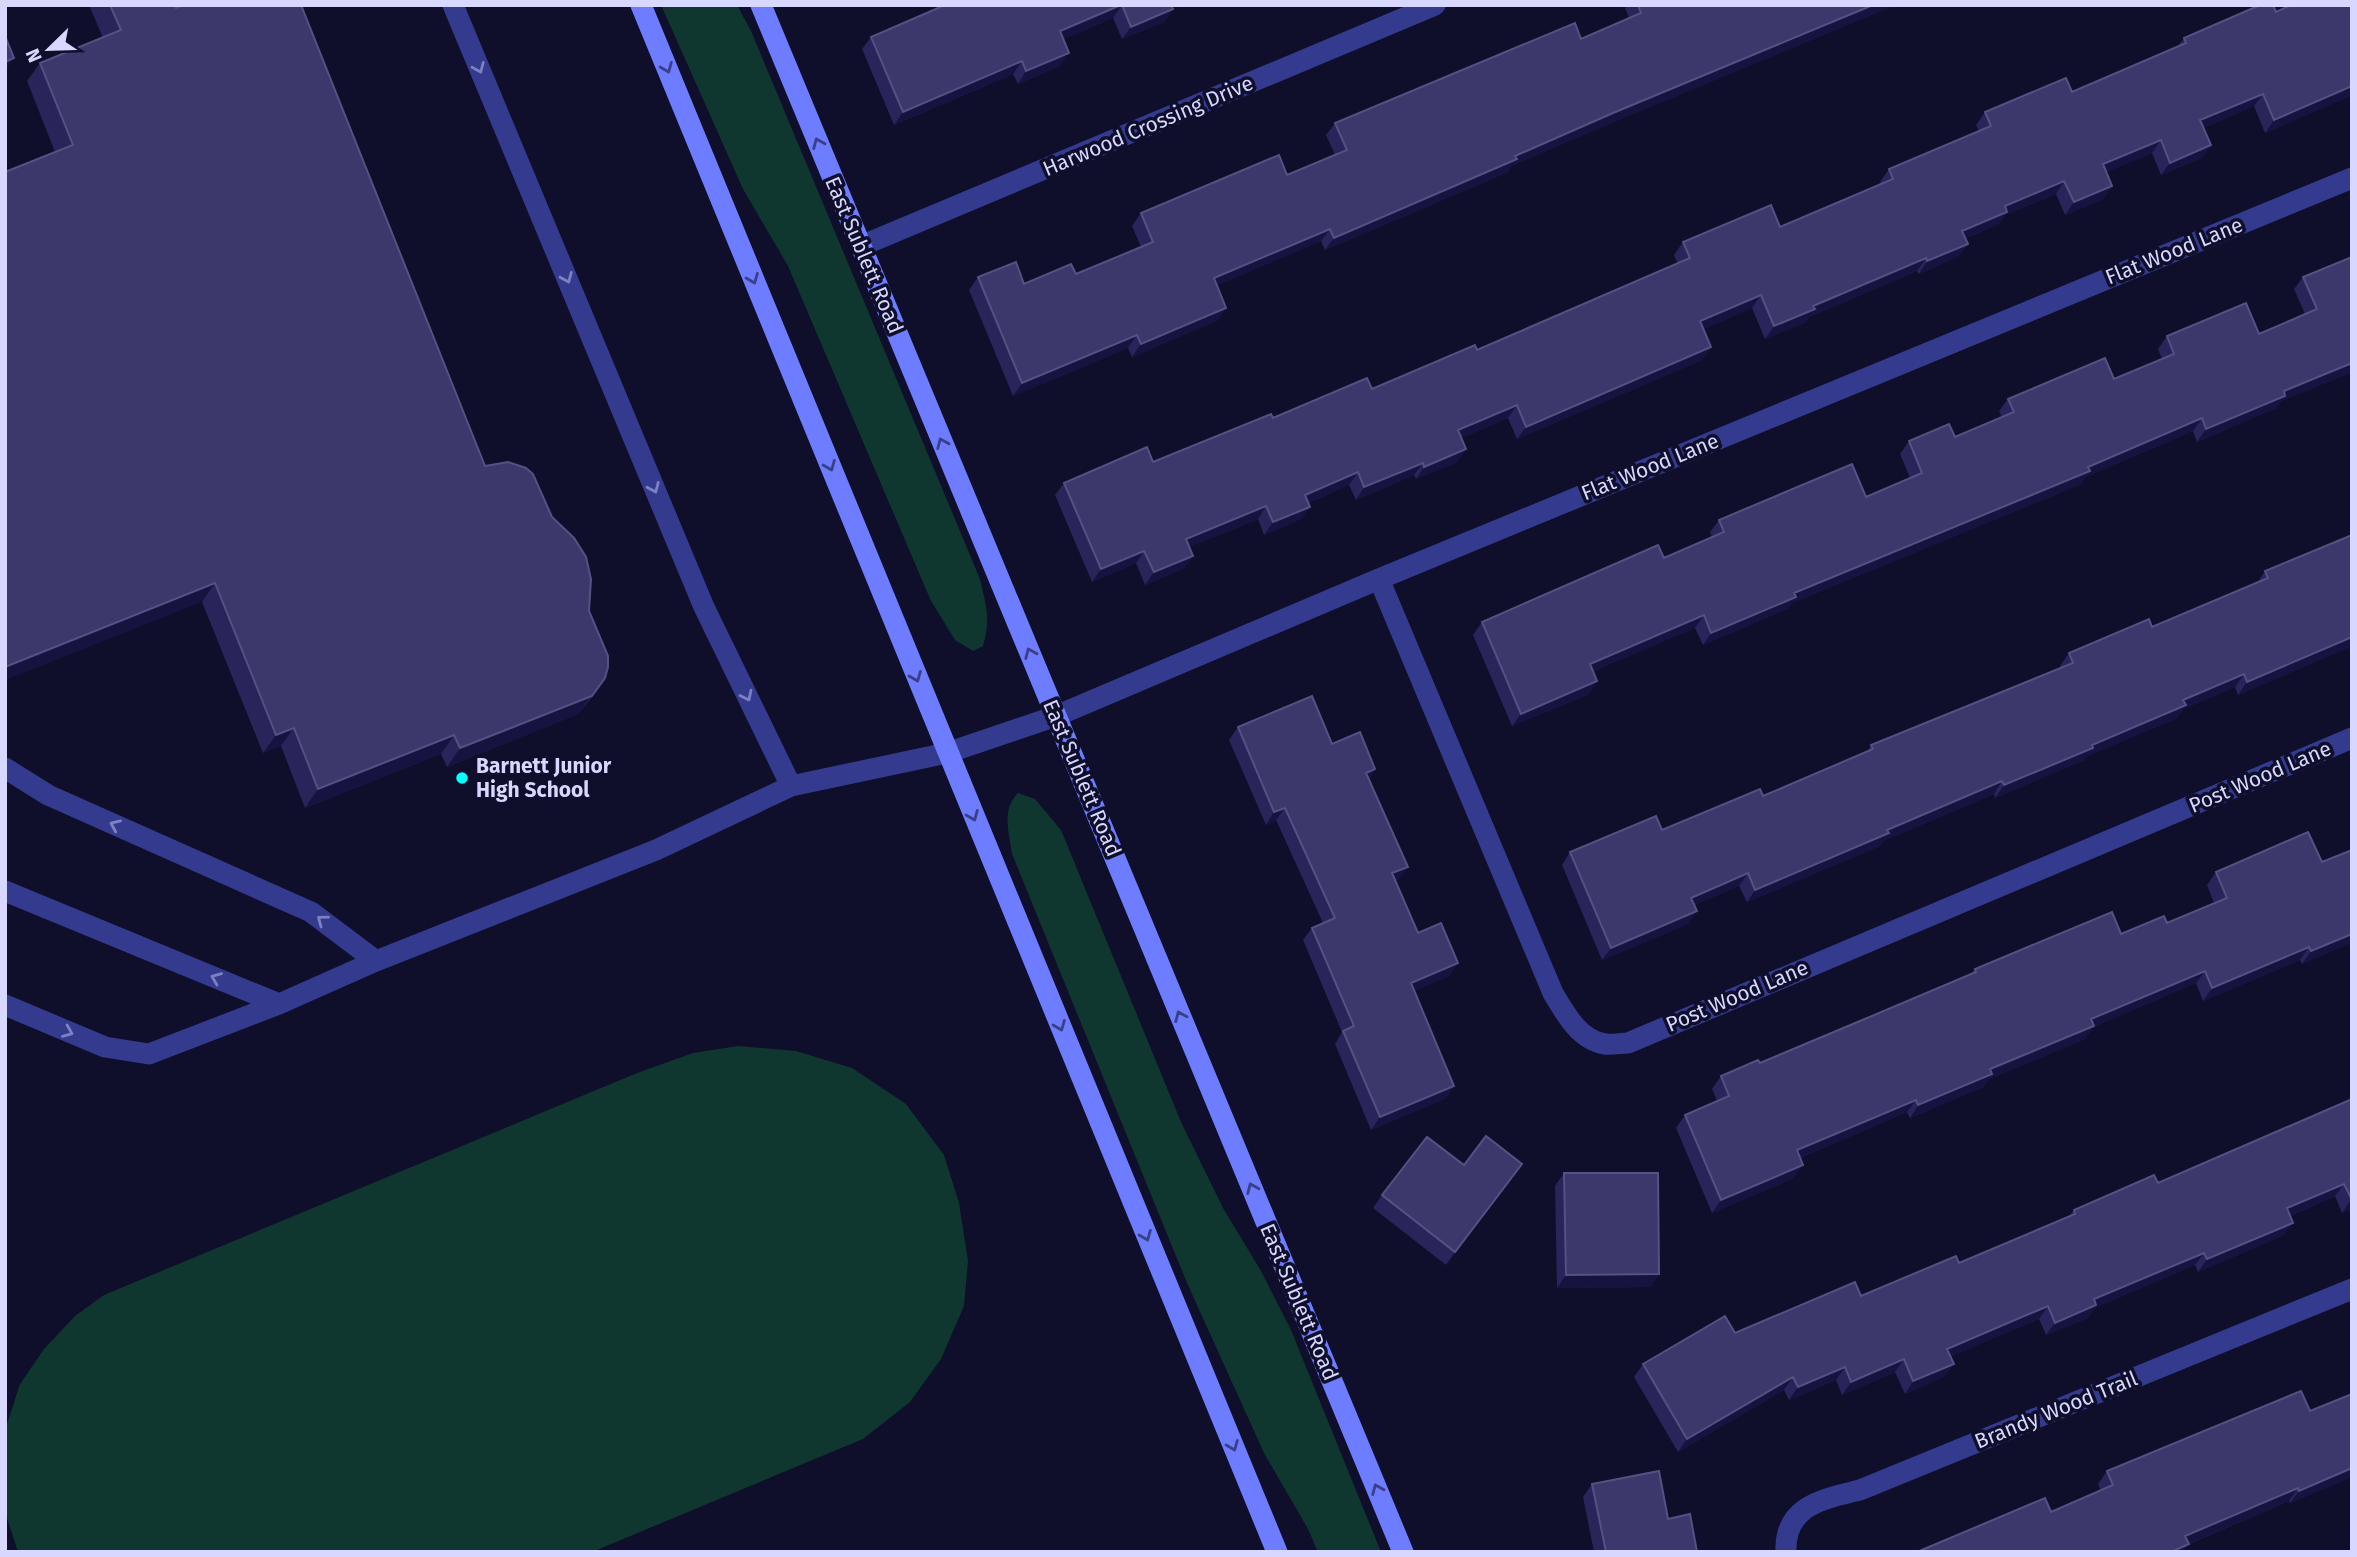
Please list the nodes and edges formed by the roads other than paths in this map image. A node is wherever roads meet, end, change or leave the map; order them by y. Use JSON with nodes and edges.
{"nodes":[{"id":1,"x":453,"y":5,"type":"edge"},
{"id":2,"x":641,"y":5,"type":"edge"},
{"id":3,"x":761,"y":5,"type":"edge"},
{"id":4,"x":1435,"y":5,"type":"edge"},
{"id":5,"x":2352,"y":177,"type":"edge"},
{"id":6,"x":861,"y":246,"type":"junction"},
{"id":7,"x":1379,"y":579,"type":"junction"},
{"id":8,"x":1056,"y":716,"type":"junction"},
{"id":9,"x":2352,"y":738,"type":"edge"},
{"id":10,"x":947,"y":753,"type":"junction"},
{"id":11,"x":5,"y":768,"type":"edge"},
{"id":12,"x":791,"y":786,"type":"junction"},
{"id":13,"x":5,"y":891,"type":"edge"},
{"id":14,"x":376,"y":961,"type":"junction"},
{"id":15,"x":279,"y":1004,"type":"junction"},
{"id":16,"x":5,"y":1005,"type":"edge"},
{"id":17,"x":2352,"y":1289,"type":"edge"},
{"id":18,"x":1277,"y":1552,"type":"edge"},
{"id":19,"x":1403,"y":1552,"type":"edge"},
{"id":20,"x":1786,"y":1552,"type":"edge"}],
"edges":[{"from":1,"to":12,"type":"street","one_way":true},
{"from":2,"to":10,"type":"main road","one_way":true},
{"from":6,"to":3,"type":"main road","name":"East Sublett Road","one_way":true},
{"from":4,"to":6,"type":"street","name":"Harwood Crossing Drive"},
{"from":5,"to":7,"type":"street","name":"Flat Wood Lane"},
{"from":8,"to":6,"type":"main road","name":"East Sublett Road","one_way":true},
{"from":7,"to":8,"type":"street","name":"Flat Wood Lane"},
{"from":7,"to":9,"type":"street","name":"Post Wood Lane"},
{"from":8,"to":10,"type":"street","name":"Flat Wood Lane"},
{"from":19,"to":8,"type":"main road","name":"East Sublett Road","one_way":true},
{"from":10,"to":12,"type":"street","name":"Flat Wood Lane"},
{"from":10,"to":18,"type":"main road","one_way":true},
{"from":14,"to":11,"type":"street","one_way":true},
{"from":12,"to":14,"type":"street","name":"Flat Wood Lane"},
{"from":15,"to":13,"type":"street","one_way":true},
{"from":14,"to":15,"type":"street","name":"Flat Wood Lane"},
{"from":16,"to":15,"type":"street","name":"Flat Wood Lane","one_way":true},
{"from":17,"to":20,"type":"street","name":"Brandy Wood Trail"}]}
